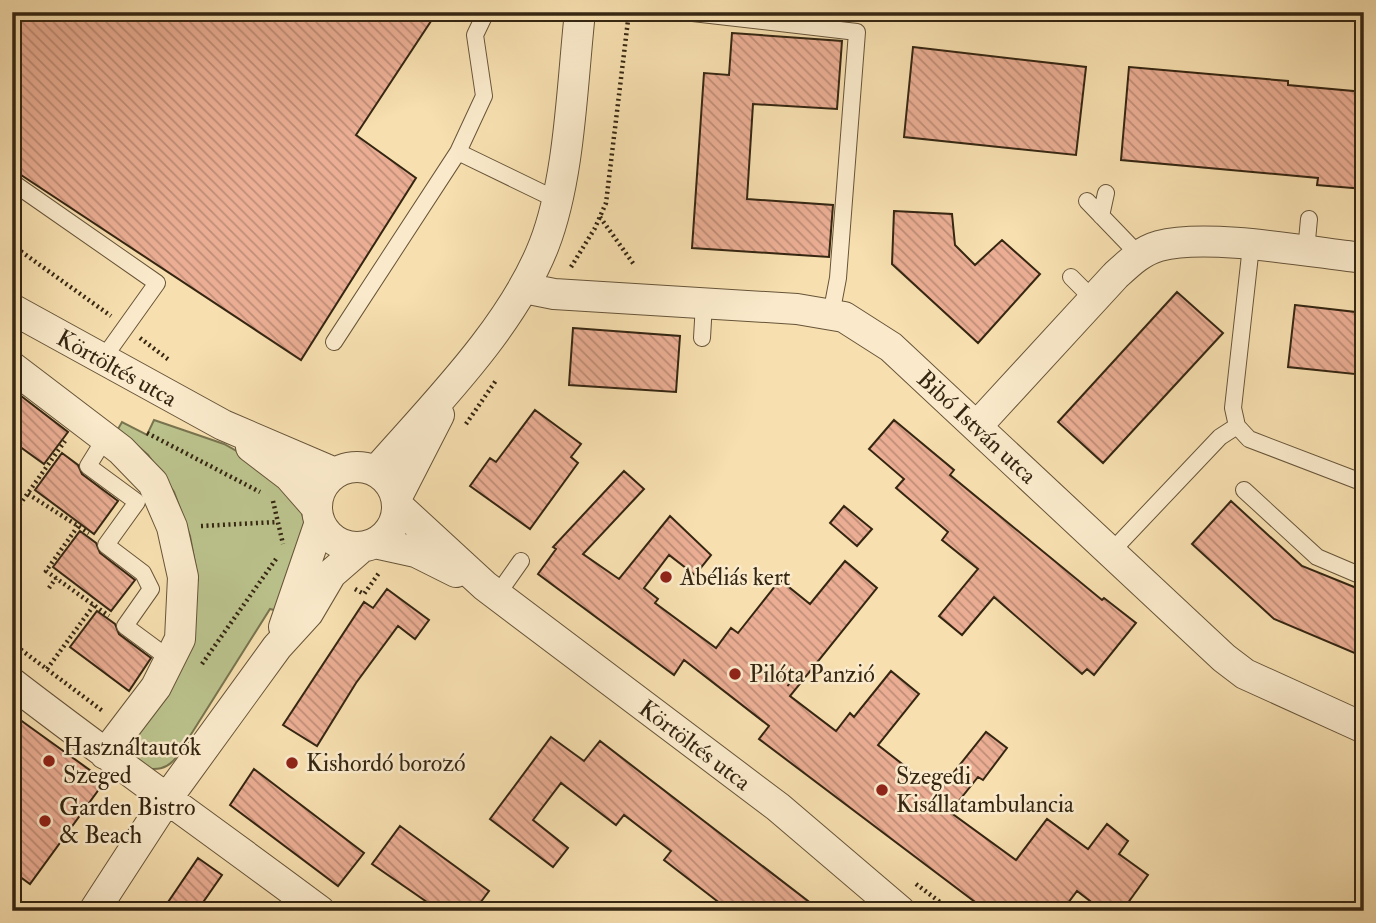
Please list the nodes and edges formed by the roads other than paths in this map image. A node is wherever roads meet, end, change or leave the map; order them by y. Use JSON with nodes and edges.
{"nodes":[{"id":1,"x":486,"y":12,"type":"edge"},
{"id":2,"x":580,"y":12,"type":"edge"},
{"id":3,"x":684,"y":12,"type":"edge"},
{"id":4,"x":458,"y":152,"type":"junction"},
{"id":5,"x":12,"y":182,"type":"edge"},
{"id":6,"x":1107,"y":193,"type":"dead end"},
{"id":7,"x":557,"y":200,"type":"junction"},
{"id":8,"x":1087,"y":201,"type":"dead end"},
{"id":9,"x":1101,"y":216,"type":"junction"},
{"id":10,"x":1309,"y":219,"type":"dead end"},
{"id":11,"x":1251,"y":246,"type":"junction"},
{"id":12,"x":1306,"y":251,"type":"junction"},
{"id":13,"x":1139,"y":255,"type":"junction"},
{"id":14,"x":1364,"y":258,"type":"edge"},
{"id":15,"x":1071,"y":277,"type":"dead end"},
{"id":16,"x":524,"y":288,"type":"junction"},
{"id":17,"x":1093,"y":299,"type":"junction"},
{"id":18,"x":704,"y":303,"type":"junction"},
{"id":19,"x":12,"y":309,"type":"edge"},
{"id":20,"x":831,"y":315,"type":"junction"},
{"id":21,"x":702,"y":338,"type":"dead end"},
{"id":22,"x":334,"y":342,"type":"dead end"},
{"id":23,"x":102,"y":360,"type":"junction"},
{"id":24,"x":12,"y":367,"type":"edge"},
{"id":25,"x":456,"y":380,"type":"junction"},
{"id":26,"x":223,"y":425,"type":"junction"},
{"id":27,"x":977,"y":426,"type":"junction"},
{"id":28,"x":1237,"y":426,"type":"junction"},
{"id":29,"x":376,"y":471,"type":"junction"},
{"id":30,"x":335,"y":473,"type":"junction"},
{"id":31,"x":1364,"y":483,"type":"edge"},
{"id":32,"x":1244,"y":490,"type":"dead end"},
{"id":33,"x":149,"y":501,"type":"junction"},
{"id":34,"x":397,"y":501,"type":"junction"},
{"id":35,"x":318,"y":515,"type":"junction"},
{"id":36,"x":369,"y":545,"type":"junction"},
{"id":37,"x":1111,"y":552,"type":"junction"},
{"id":38,"x":521,"y":561,"type":"dead end"},
{"id":39,"x":1364,"y":577,"type":"edge"},
{"id":40,"x":151,"y":589,"type":"junction"},
{"id":41,"x":182,"y":589,"type":"junction"},
{"id":42,"x":491,"y":591,"type":"junction"},
{"id":43,"x":277,"y":647,"type":"junction"},
{"id":44,"x":171,"y":660,"type":"junction"},
{"id":45,"x":12,"y":683,"type":"edge"},
{"id":46,"x":1361,"y":719,"type":"edge"},
{"id":47,"x":105,"y":754,"type":"junction"},
{"id":48,"x":168,"y":797,"type":"junction"},
{"id":49,"x":94,"y":911,"type":"edge"},
{"id":50,"x":320,"y":911,"type":"edge"},
{"id":51,"x":900,"y":911,"type":"edge"}],
"edges":[{"from":1,"to":4,"type":"lane"},
{"from":2,"to":7,"type":"street"},
{"from":3,"to":20,"type":"lane"},
{"from":4,"to":7,"type":"lane"},
{"from":4,"to":22,"type":"lane"},
{"from":5,"to":23,"type":"lane"},
{"from":6,"to":9,"type":"lane"},
{"from":7,"to":16,"type":"street"},
{"from":8,"to":9,"type":"lane"},
{"from":9,"to":13,"type":"lane"},
{"from":10,"to":12,"type":"lane"},
{"from":11,"to":12,"type":"street"},
{"from":11,"to":13,"type":"street"},
{"from":11,"to":28,"type":"lane"},
{"from":12,"to":14,"type":"street"},
{"from":13,"to":17,"type":"street"},
{"from":15,"to":17,"type":"lane"},
{"from":16,"to":18,"type":"street","name":"Bibó István utca"},
{"from":16,"to":25,"type":"street"},
{"from":17,"to":27,"type":"street"},
{"from":18,"to":20,"type":"street","name":"Bibó István utca"},
{"from":18,"to":21,"type":"lane"},
{"from":19,"to":23,"type":"street","name":"Körtöltés utca"},
{"from":20,"to":27,"type":"street","name":"Bibó István utca"},
{"from":23,"to":26,"type":"street","name":"Körtöltés utca"},
{"from":24,"to":33,"type":"street"},
{"from":25,"to":29,"type":"street"},
{"from":25,"to":34,"type":"street"},
{"from":26,"to":30,"type":"street","name":"Körtöltés utca"},
{"from":26,"to":35,"type":"street","name":"Körtöltés utca"},
{"from":27,"to":37,"type":"street","name":"Bibó István utca"},
{"from":28,"to":31,"type":"lane"},
{"from":28,"to":37,"type":"lane"},
{"from":29,"to":30,"type":"street"},
{"from":29,"to":34,"type":"street"},
{"from":30,"to":35,"type":"street"},
{"from":32,"to":39,"type":"lane"},
{"from":33,"to":40,"type":"lane"},
{"from":33,"to":41,"type":"street"},
{"from":34,"to":36,"type":"street"},
{"from":34,"to":42,"type":"street","name":"Körtöltés utca"},
{"from":35,"to":36,"type":"street"},
{"from":35,"to":43,"type":"street"},
{"from":36,"to":42,"type":"street","name":"Körtöltés utca"},
{"from":36,"to":43,"type":"street"},
{"from":37,"to":46,"type":"street","name":"Bibó István utca"},
{"from":38,"to":42,"type":"lane"},
{"from":40,"to":41,"type":"lane"},
{"from":40,"to":44,"type":"lane"},
{"from":41,"to":44,"type":"street"},
{"from":42,"to":51,"type":"street","name":"Körtöltés utca"},
{"from":43,"to":48,"type":"street"},
{"from":44,"to":47,"type":"street"},
{"from":45,"to":47,"type":"street"},
{"from":47,"to":48,"type":"street"},
{"from":48,"to":49,"type":"street"},
{"from":48,"to":50,"type":"street"}]}
